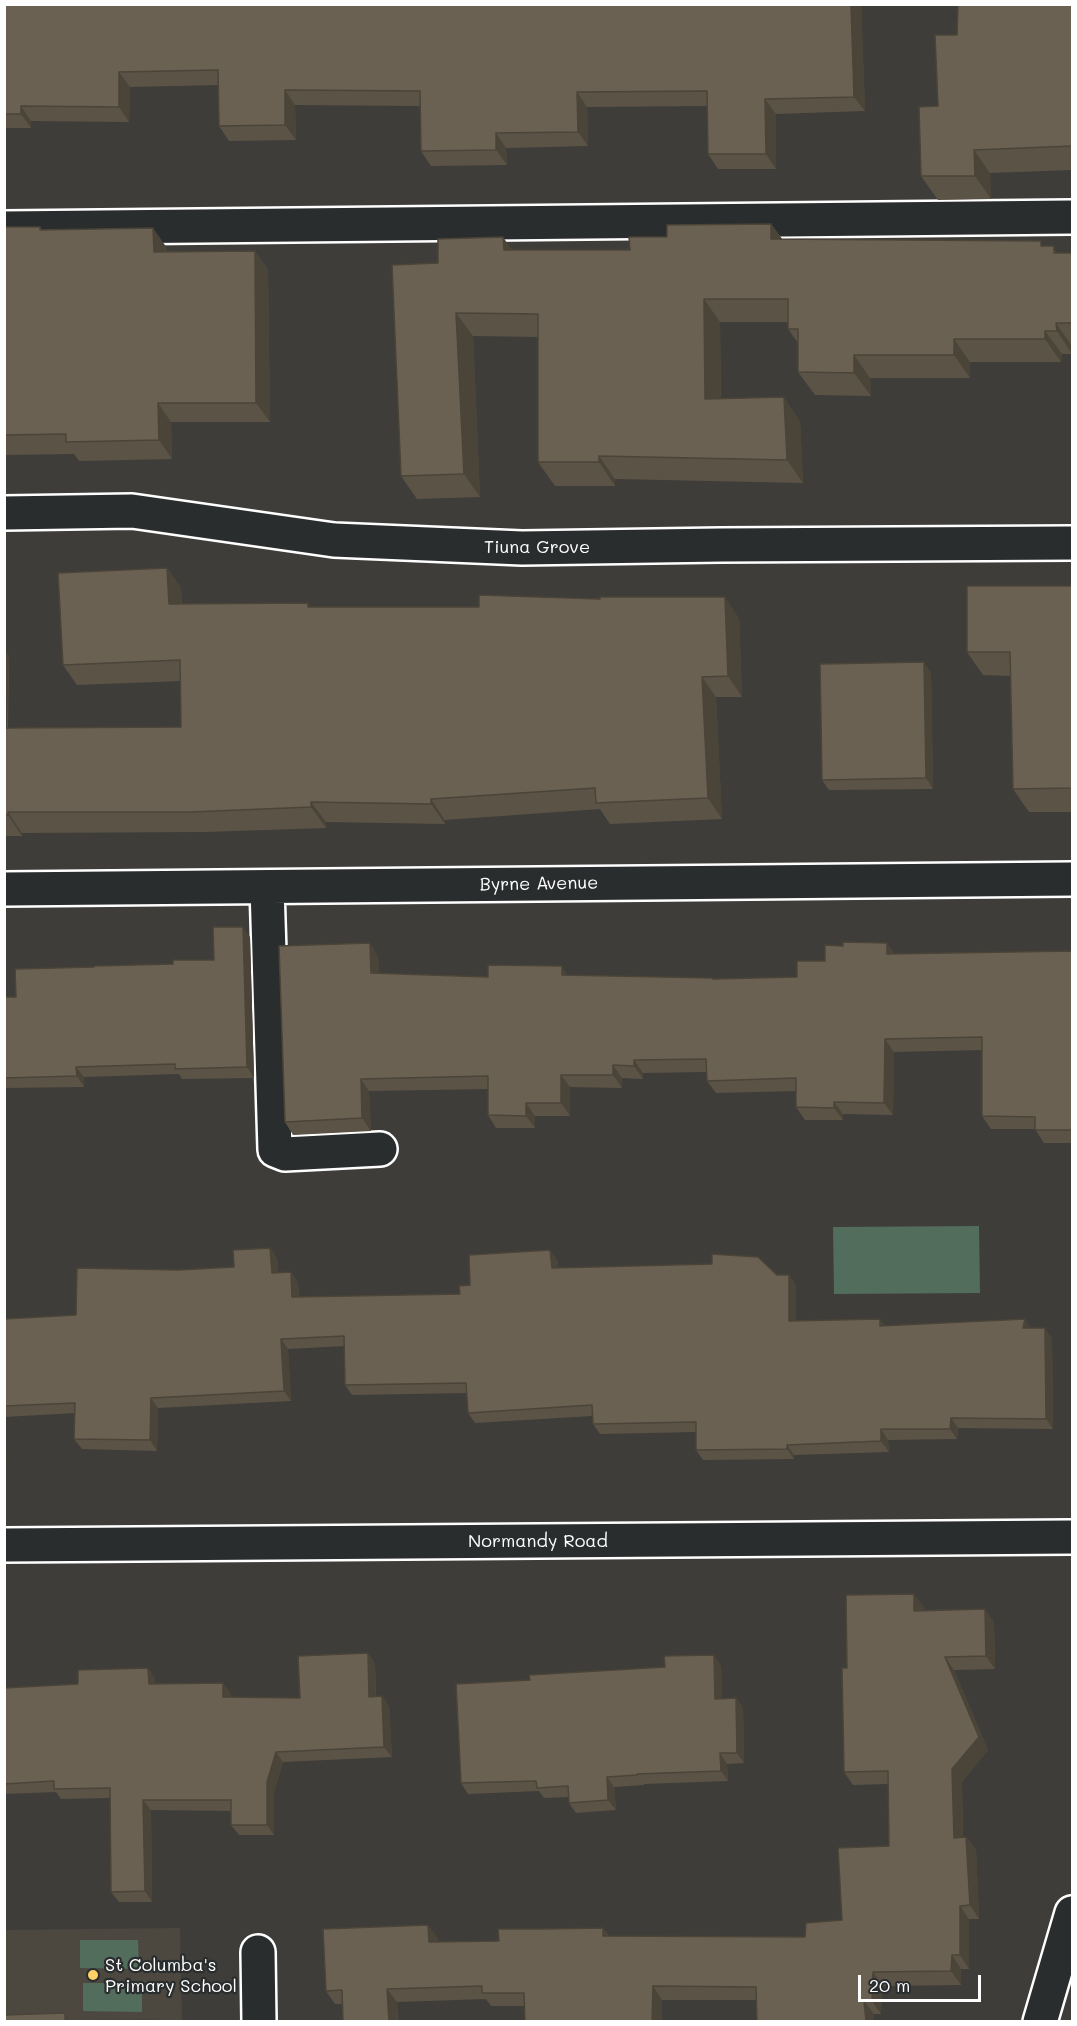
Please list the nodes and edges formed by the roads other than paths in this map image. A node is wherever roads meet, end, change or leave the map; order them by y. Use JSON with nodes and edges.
{"nodes":[{"id":1,"x":1072,"y":217,"type":"edge"},
{"id":2,"x":4,"y":228,"type":"edge"},
{"id":3,"x":4,"y":513,"type":"edge"},
{"id":4,"x":1072,"y":543,"type":"edge"},
{"id":5,"x":1072,"y":879,"type":"edge"},
{"id":6,"x":267,"y":887,"type":"junction"},
{"id":7,"x":4,"y":889,"type":"edge"},
{"id":8,"x":381,"y":1149,"type":"dead end"},
{"id":9,"x":1072,"y":1537,"type":"edge"},
{"id":10,"x":4,"y":1545,"type":"edge"},
{"id":11,"x":1072,"y":1913,"type":"edge"},
{"id":12,"x":258,"y":1952,"type":"dead end"},
{"id":13,"x":259,"y":2022,"type":"edge"},
{"id":14,"x":1040,"y":2022,"type":"edge"}],
"edges":[{"from":1,"to":2,"type":"street"},
{"from":3,"to":4,"type":"street","name":"Tiuna Grove"},
{"from":5,"to":6,"type":"street","name":"Byrne Avenue"},
{"from":6,"to":7,"type":"street","name":"Byrne Avenue"},
{"from":6,"to":8,"type":"street"},
{"from":9,"to":10,"type":"street","name":"Normandy Road"},
{"from":11,"to":14,"type":"street"},
{"from":12,"to":13,"type":"street"}]}
